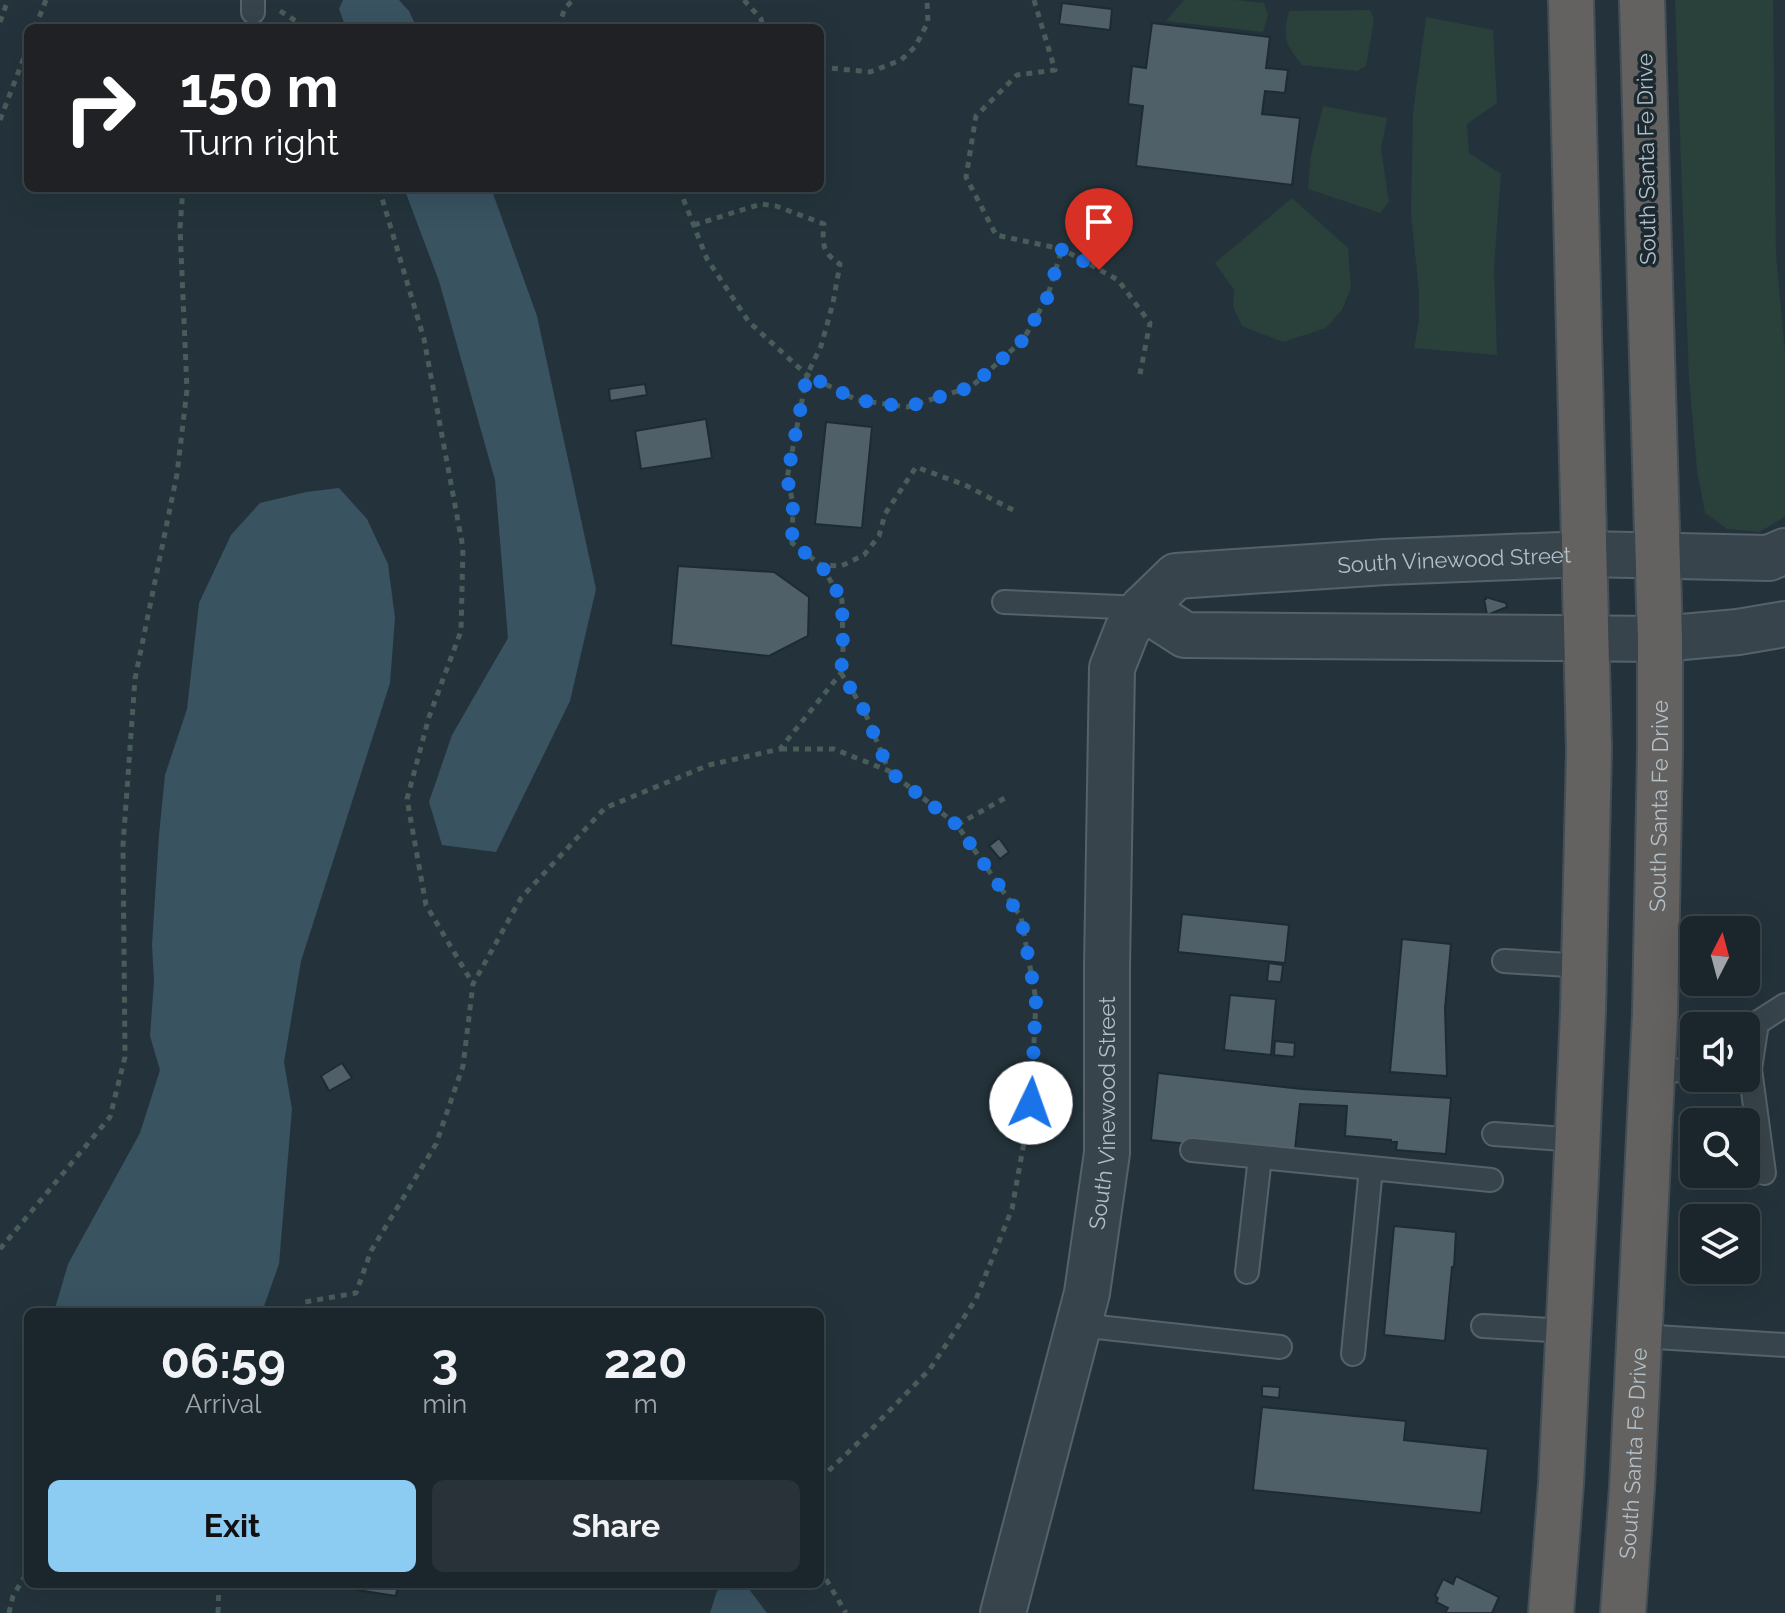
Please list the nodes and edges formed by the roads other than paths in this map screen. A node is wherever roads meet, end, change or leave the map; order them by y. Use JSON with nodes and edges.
{"nodes":[{"id":1,"x":1571,"y":0,"type":"edge"},
{"id":2,"x":1642,"y":0,"type":"edge"},
{"id":3,"x":1785,"y":551,"type":"edge"},
{"id":4,"x":1585,"y":554,"type":"junction"},
{"id":5,"x":1657,"y":556,"type":"junction"},
{"id":6,"x":1004,"y":602,"type":"dead end"},
{"id":7,"x":1143,"y":608,"type":"junction"},
{"id":8,"x":1785,"y":624,"type":"edge"},
{"id":9,"x":1587,"y":639,"type":"junction"},
{"id":10,"x":1660,"y":639,"type":"junction"},
{"id":11,"x":1504,"y":961,"type":"dead end"},
{"id":12,"x":1584,"y":966,"type":"junction"},
{"id":13,"x":1785,"y":1005,"type":"edge"},
{"id":14,"x":1760,"y":1021,"type":"edge"},
{"id":15,"x":1673,"y":1071,"type":"edge"},
{"id":16,"x":1752,"y":1092,"type":"edge"},
{"id":17,"x":1494,"y":1134,"type":"dead end"},
{"id":18,"x":1578,"y":1140,"type":"junction"},
{"id":19,"x":1192,"y":1150,"type":"dead end"},
{"id":20,"x":1260,"y":1157,"type":"junction"},
{"id":21,"x":1371,"y":1168,"type":"junction"},
{"id":22,"x":1764,"y":1173,"type":"dead end"},
{"id":23,"x":1491,"y":1180,"type":"dead end"},
{"id":24,"x":1247,"y":1272,"type":"dead end"},
{"id":25,"x":1079,"y":1325,"type":"junction"},
{"id":26,"x":1483,"y":1326,"type":"dead end"},
{"id":27,"x":1568,"y":1331,"type":"junction"},
{"id":28,"x":1640,"y":1336,"type":"junction"},
{"id":29,"x":1785,"y":1345,"type":"edge"},
{"id":30,"x":1280,"y":1347,"type":"dead end"},
{"id":31,"x":1353,"y":1354,"type":"dead end"},
{"id":32,"x":1003,"y":1613,"type":"edge"},
{"id":33,"x":1551,"y":1613,"type":"edge"},
{"id":34,"x":1623,"y":1613,"type":"edge"}],
"edges":[{"from":1,"to":4,"type":"highway"},
{"from":2,"to":5,"type":"highway","name":"South Santa Fe Drive"},
{"from":3,"to":5,"type":"street","name":"South Vinewood Street"},
{"from":4,"to":5,"type":"street","name":"South Vinewood Street"},
{"from":4,"to":7,"type":"street","name":"South Vinewood Street"},
{"from":4,"to":9,"type":"highway"},
{"from":5,"to":10,"type":"highway","name":"South Santa Fe Drive"},
{"from":6,"to":7,"type":"lane"},
{"from":7,"to":9,"type":"street"},
{"from":7,"to":25,"type":"street","name":"South Vinewood Street"},
{"from":8,"to":10,"type":"street"},
{"from":9,"to":10,"type":"street"},
{"from":9,"to":12,"type":"highway"},
{"from":10,"to":15,"type":"highway","name":"South Santa Fe Drive"},
{"from":11,"to":12,"type":"lane"},
{"from":12,"to":18,"type":"highway"},
{"from":13,"to":14,"type":"lane"},
{"from":15,"to":28,"type":"highway","name":"South Santa Fe Drive"},
{"from":16,"to":22,"type":"lane"},
{"from":17,"to":18,"type":"lane"},
{"from":18,"to":27,"type":"highway"},
{"from":19,"to":20,"type":"lane"},
{"from":20,"to":21,"type":"lane"},
{"from":20,"to":24,"type":"lane"},
{"from":21,"to":23,"type":"lane"},
{"from":21,"to":31,"type":"lane"},
{"from":25,"to":30,"type":"lane"},
{"from":25,"to":32,"type":"street","name":"South Vinewood Street"},
{"from":26,"to":27,"type":"lane"},
{"from":27,"to":33,"type":"highway"},
{"from":28,"to":29,"type":"lane"},
{"from":28,"to":34,"type":"highway","name":"South Santa Fe Drive"}]}
